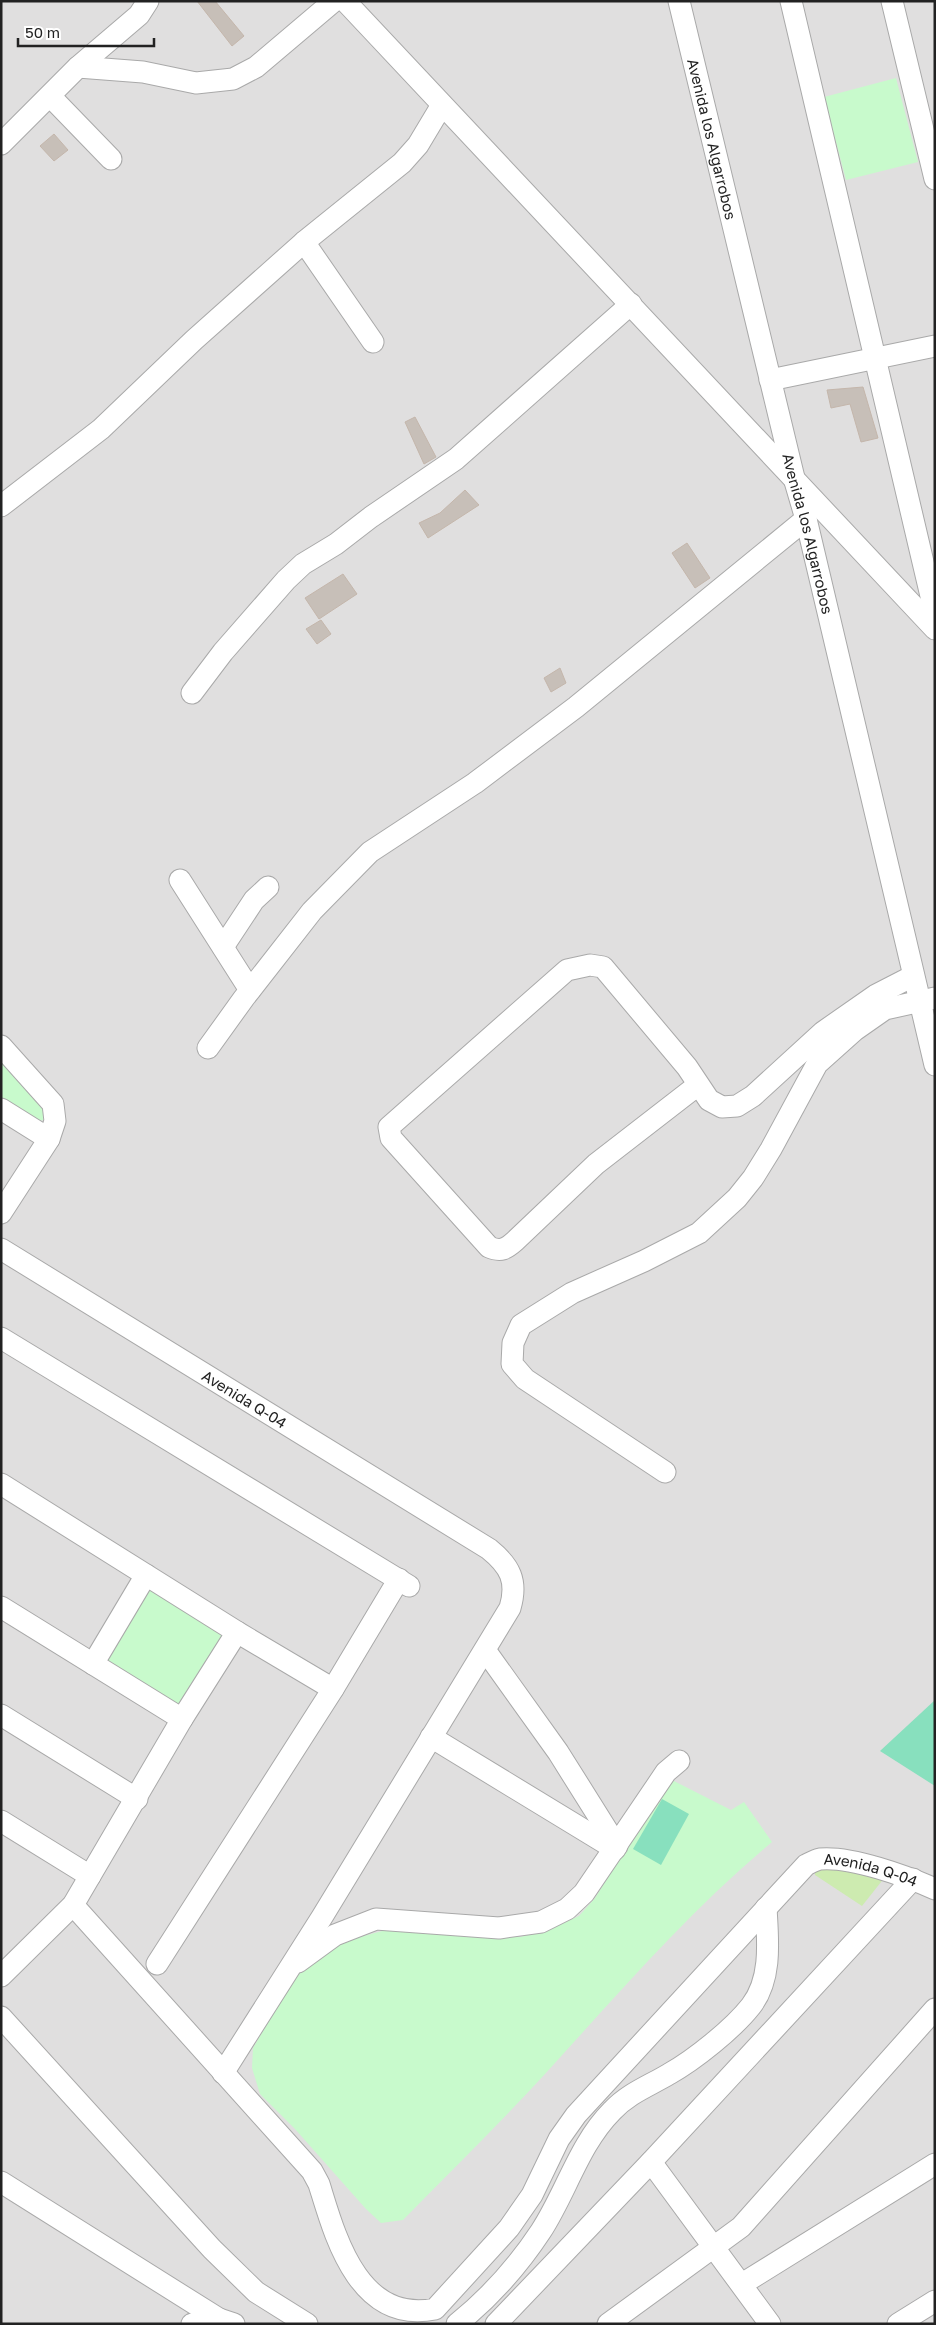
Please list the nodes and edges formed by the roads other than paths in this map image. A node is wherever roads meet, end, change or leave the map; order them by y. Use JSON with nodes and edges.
{"nodes":[{"id":1,"x":148,"y":1,"type":"edge"},
{"id":2,"x":679,"y":1,"type":"edge"},
{"id":3,"x":791,"y":1,"type":"edge"},
{"id":4,"x":892,"y":1,"type":"edge"},
{"id":5,"x":345,"y":2,"type":"edge"},
{"id":6,"x":78,"y":68,"type":"junction"},
{"id":7,"x":50,"y":96,"type":"junction"},
{"id":8,"x":442,"y":105,"type":"junction"},
{"id":9,"x":1,"y":144,"type":"edge"},
{"id":10,"x":111,"y":159,"type":"dead end"},
{"id":11,"x":935,"y":179,"type":"edge"},
{"id":12,"x":304,"y":242,"type":"junction"},
{"id":13,"x":631,"y":304,"type":"junction"},
{"id":14,"x":372,"y":342,"type":"dead end"},
{"id":15,"x":935,"y":346,"type":"edge"},
{"id":16,"x":875,"y":356,"type":"junction"},
{"id":17,"x":770,"y":380,"type":"junction"},
{"id":18,"x":794,"y":478,"type":"junction"},
{"id":19,"x":1,"y":506,"type":"edge"},
{"id":20,"x":806,"y":519,"type":"junction"},
{"id":21,"x":935,"y":613,"type":"edge"},
{"id":22,"x":935,"y":629,"type":"edge"},
{"id":23,"x":192,"y":693,"type":"dead end"},
{"id":24,"x":180,"y":880,"type":"dead end"},
{"id":25,"x":268,"y":887,"type":"dead end"},
{"id":26,"x":223,"y":948,"type":"junction"},
{"id":27,"x":913,"y":976,"type":"junction"},
{"id":28,"x":250,"y":990,"type":"junction"},
{"id":29,"x":927,"y":1000,"type":"edge"},
{"id":30,"x":1,"y":1046,"type":"edge"},
{"id":31,"x":208,"y":1048,"type":"dead end"},
{"id":32,"x":935,"y":1065,"type":"edge"},
{"id":33,"x":698,"y":1085,"type":"junction"},
{"id":34,"x":1,"y":1109,"type":"edge"},
{"id":35,"x":49,"y":1139,"type":"junction"},
{"id":36,"x":1,"y":1213,"type":"edge"},
{"id":37,"x":1,"y":1249,"type":"edge"},
{"id":38,"x":1,"y":1338,"type":"edge"},
{"id":39,"x":665,"y":1472,"type":"dead end"},
{"id":40,"x":1,"y":1484,"type":"edge"},
{"id":41,"x":146,"y":1575,"type":"junction"},
{"id":42,"x":1,"y":1607,"type":"edge"},
{"id":43,"x":237,"y":1632,"type":"junction"},
{"id":44,"x":485,"y":1650,"type":"junction"},
{"id":45,"x":93,"y":1664,"type":"junction"},
{"id":46,"x":333,"y":1689,"type":"junction"},
{"id":47,"x":1,"y":1715,"type":"edge"},
{"id":48,"x":182,"y":1719,"type":"junction"},
{"id":49,"x":431,"y":1737,"type":"junction"},
{"id":50,"x":680,"y":1761,"type":"dead end"},
{"id":51,"x":137,"y":1799,"type":"junction"},
{"id":52,"x":1,"y":1821,"type":"edge"},
{"id":53,"x":616,"y":1847,"type":"junction"},
{"id":54,"x":90,"y":1876,"type":"junction"},
{"id":55,"x":913,"y":1879,"type":"junction"},
{"id":56,"x":935,"y":1889,"type":"edge"},
{"id":57,"x":73,"y":1904,"type":"junction"},
{"id":58,"x":766,"y":1908,"type":"junction"},
{"id":59,"x":157,"y":1964,"type":"dead end"},
{"id":60,"x":288,"y":1969,"type":"junction"},
{"id":61,"x":1,"y":1976,"type":"edge"},
{"id":62,"x":933,"y":2015,"type":"edge"},
{"id":63,"x":1,"y":2017,"type":"edge"},
{"id":64,"x":223,"y":2073,"type":"junction"},
{"id":65,"x":652,"y":2162,"type":"junction"},
{"id":66,"x":935,"y":2164,"type":"edge"},
{"id":67,"x":1,"y":2182,"type":"edge"},
{"id":68,"x":714,"y":2245,"type":"junction"},
{"id":69,"x":742,"y":2284,"type":"junction"},
{"id":70,"x":935,"y":2301,"type":"edge"},
{"id":71,"x":227,"y":2321,"type":"edge"},
{"id":72,"x":769,"y":2323,"type":"edge"},
{"id":73,"x":192,"y":2324,"type":"edge"},
{"id":74,"x":307,"y":2324,"type":"edge"},
{"id":75,"x":457,"y":2324,"type":"edge"},
{"id":76,"x":496,"y":2324,"type":"edge"},
{"id":77,"x":608,"y":2324,"type":"edge"},
{"id":78,"x":898,"y":2324,"type":"edge"}],
"edges":[{"from":1,"to":6,"type":"street"},
{"from":2,"to":17,"type":"street","name":"Avenida los Algarrobos"},
{"from":3,"to":16,"type":"street"},
{"from":4,"to":11,"type":"street"},
{"from":5,"to":6,"type":"street"},
{"from":5,"to":8,"type":"street"},
{"from":6,"to":7,"type":"street"},
{"from":7,"to":9,"type":"street"},
{"from":7,"to":10,"type":"street"},
{"from":8,"to":12,"type":"street"},
{"from":8,"to":13,"type":"street"},
{"from":12,"to":14,"type":"street"},
{"from":12,"to":19,"type":"street"},
{"from":13,"to":18,"type":"street"},
{"from":13,"to":23,"type":"street"},
{"from":15,"to":16,"type":"street"},
{"from":16,"to":17,"type":"street"},
{"from":16,"to":21,"type":"street"},
{"from":17,"to":18,"type":"street","name":"Avenida los Algarrobos"},
{"from":18,"to":20,"type":"street","name":"Avenida los Algarrobos"},
{"from":18,"to":22,"type":"street"},
{"from":20,"to":27,"type":"street","name":"Avenida los Algarrobos"},
{"from":20,"to":28,"type":"street"},
{"from":24,"to":26,"type":"street"},
{"from":25,"to":26,"type":"street"},
{"from":26,"to":28,"type":"street"},
{"from":27,"to":29,"type":"street","name":"Avenida los Algarrobos"},
{"from":27,"to":33,"type":"street"},
{"from":28,"to":31,"type":"street"},
{"from":29,"to":32,"type":"street","name":"Avenida los Algarrobos"},
{"from":29,"to":39,"type":"street"},
{"from":30,"to":35,"type":"street"},
{"from":33,"to":33,"type":"street"},
{"from":34,"to":35,"type":"street"},
{"from":35,"to":36,"type":"street"},
{"from":37,"to":44,"type":"street","name":"Avenida Q-04"},
{"from":38,"to":46,"type":"street"},
{"from":40,"to":41,"type":"street"},
{"from":41,"to":43,"type":"street"},
{"from":41,"to":45,"type":"street"},
{"from":42,"to":45,"type":"street"},
{"from":43,"to":46,"type":"street"},
{"from":43,"to":48,"type":"street"},
{"from":44,"to":49,"type":"street","name":"Avenida Q-04"},
{"from":44,"to":53,"type":"street"},
{"from":45,"to":48,"type":"street"},
{"from":46,"to":59,"type":"street"},
{"from":47,"to":51,"type":"street"},
{"from":48,"to":51,"type":"street"},
{"from":49,"to":53,"type":"street"},
{"from":49,"to":60,"type":"street","name":"Avenida Q-04"},
{"from":50,"to":53,"type":"street"},
{"from":51,"to":54,"type":"street"},
{"from":52,"to":54,"type":"street"},
{"from":53,"to":60,"type":"street"},
{"from":54,"to":57,"type":"street"},
{"from":55,"to":56,"type":"street","name":"Avenida Q-04"},
{"from":55,"to":58,"type":"street","name":"Avenida Q-04"},
{"from":55,"to":65,"type":"street"},
{"from":57,"to":61,"type":"street"},
{"from":57,"to":64,"type":"street"},
{"from":58,"to":64,"type":"street"},
{"from":58,"to":75,"type":"street"},
{"from":60,"to":64,"type":"street","name":"Avenida Q-04"},
{"from":62,"to":68,"type":"street"},
{"from":63,"to":74,"type":"street"},
{"from":65,"to":68,"type":"street"},
{"from":65,"to":76,"type":"street"},
{"from":66,"to":69,"type":"street"},
{"from":67,"to":71,"type":"street"},
{"from":68,"to":69,"type":"street"},
{"from":68,"to":77,"type":"street"},
{"from":69,"to":72,"type":"street"},
{"from":70,"to":78,"type":"street"},
{"from":71,"to":73,"type":"street"}]}
